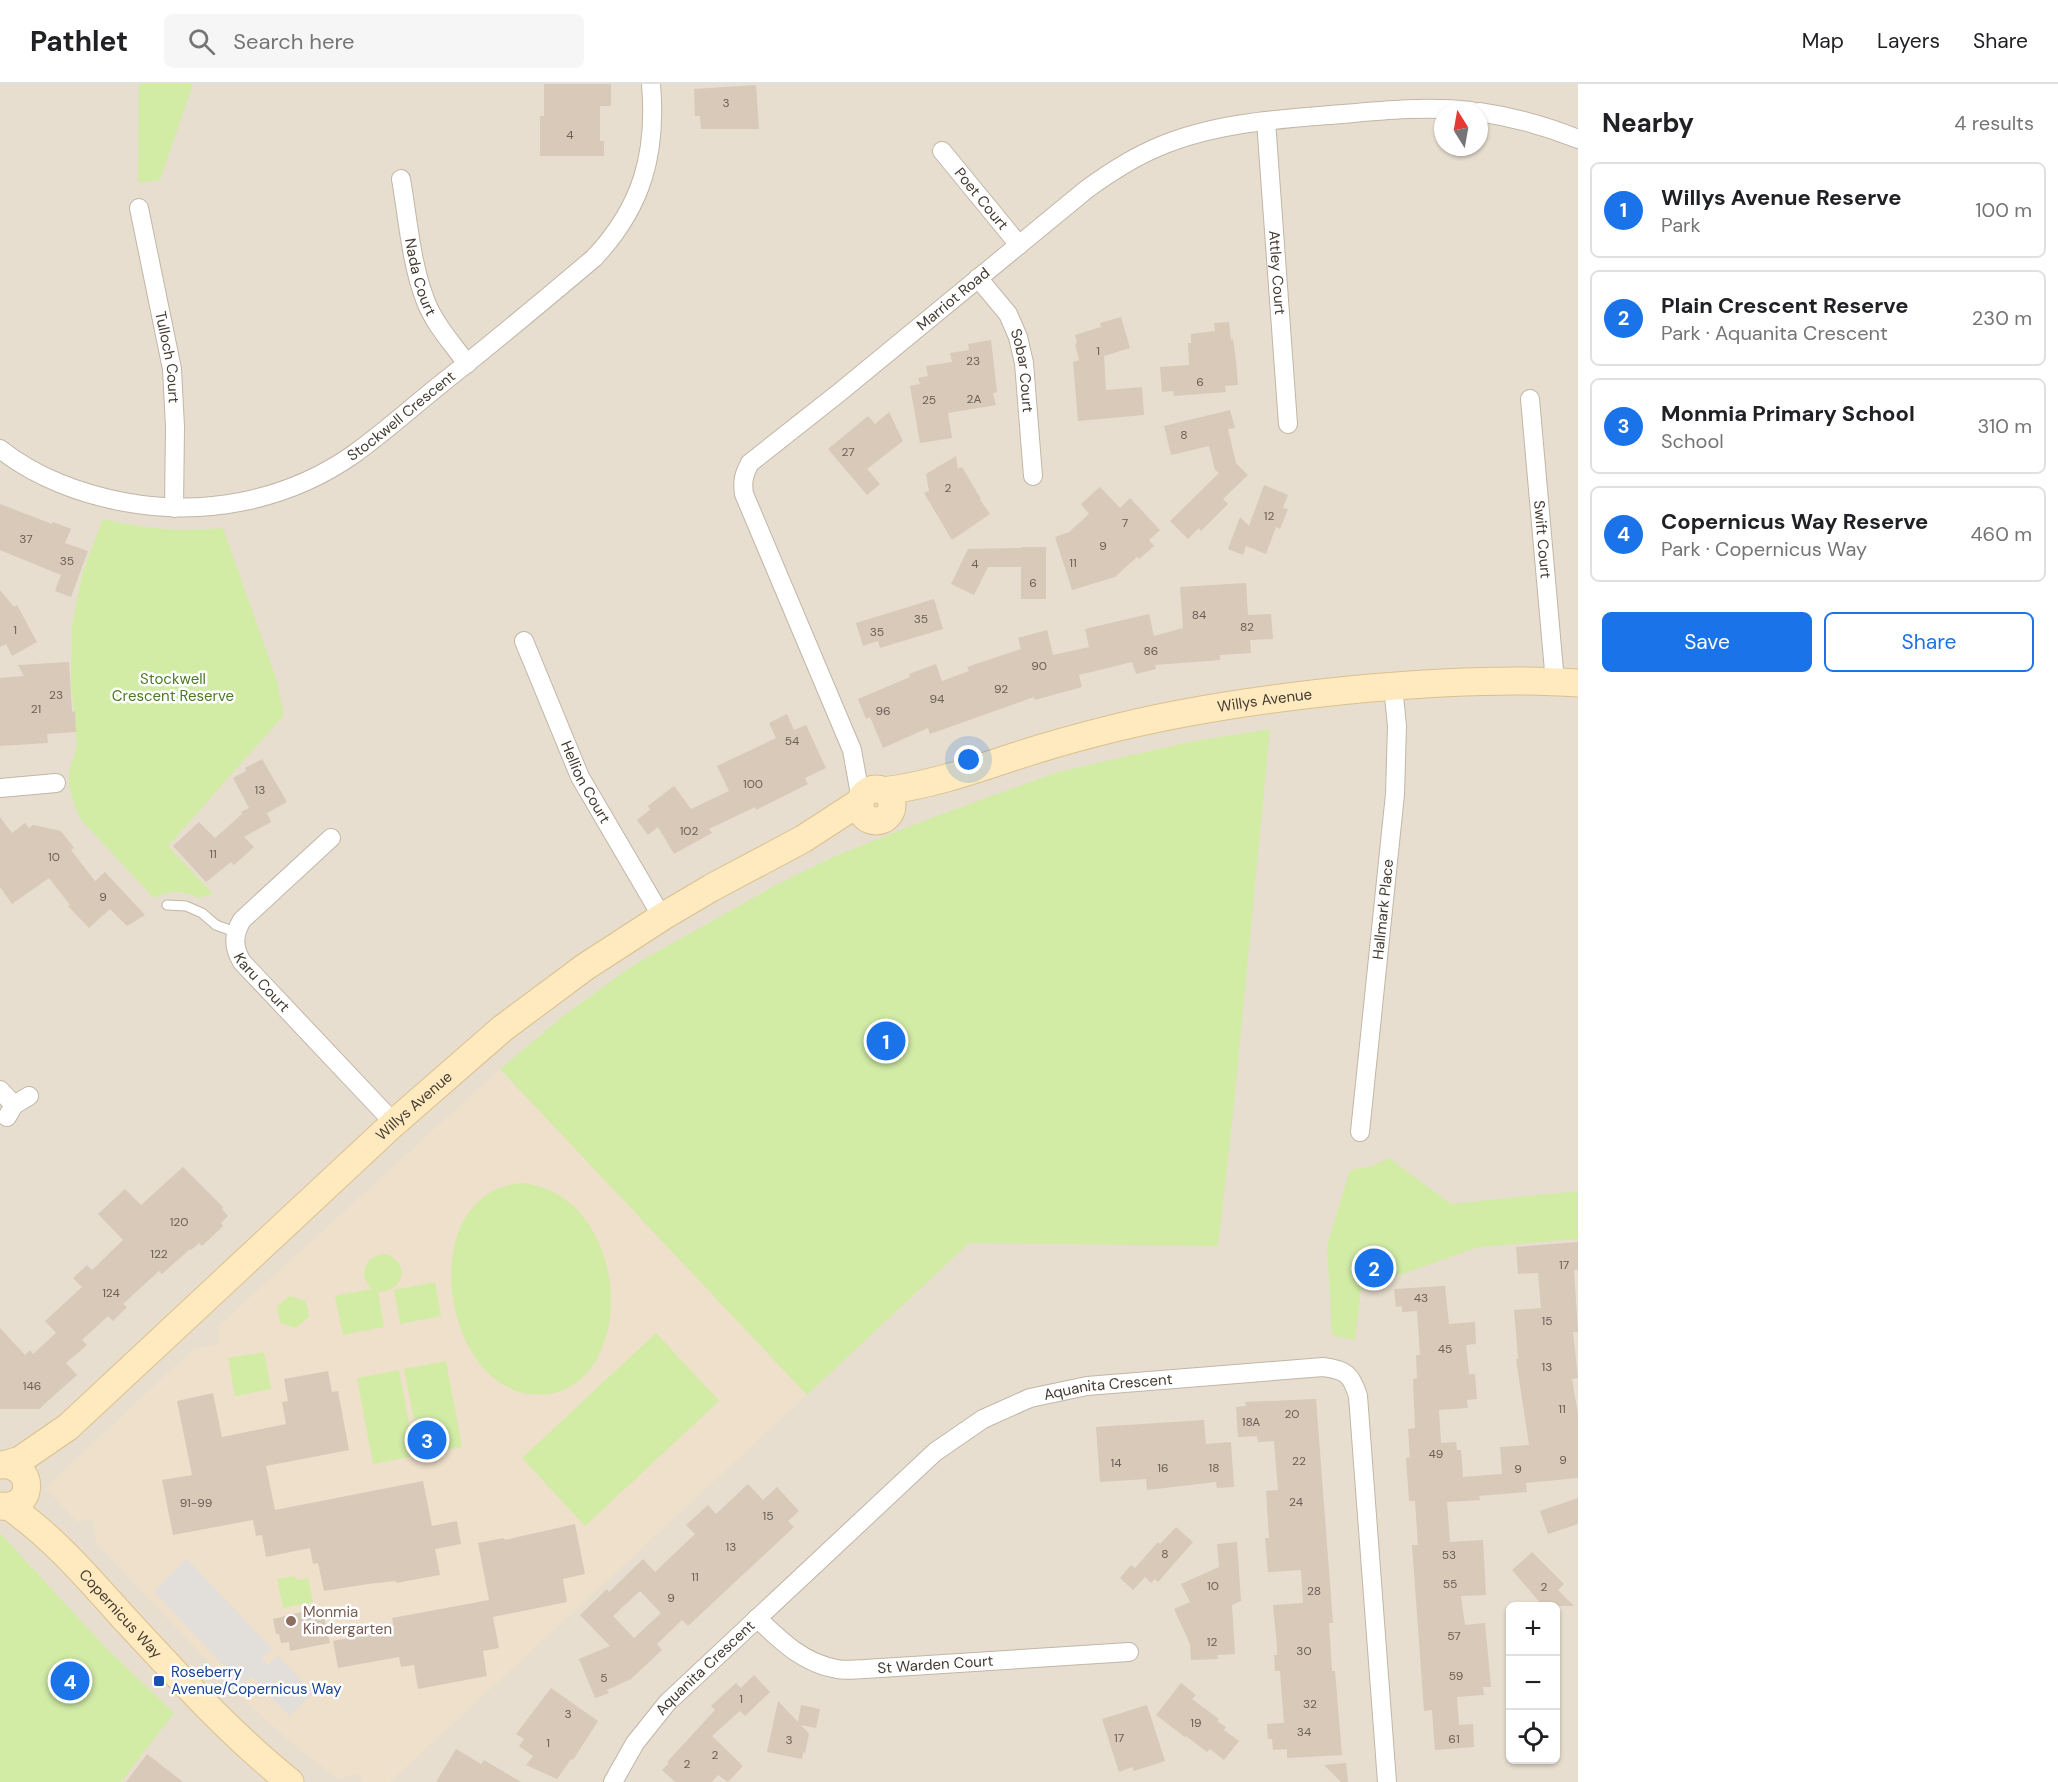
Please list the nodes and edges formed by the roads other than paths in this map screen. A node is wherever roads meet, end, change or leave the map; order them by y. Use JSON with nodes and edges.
{"nodes":[{"id":1,"x":651,"y":84,"type":"edge"},
{"id":2,"x":1434,"y":108,"type":"edge"},
{"id":3,"x":1488,"y":114,"type":"edge"},
{"id":4,"x":1266,"y":121,"type":"junction"},
{"id":5,"x":1578,"y":139,"type":"edge"},
{"id":6,"x":942,"y":151,"type":"dead end"},
{"id":7,"x":401,"y":179,"type":"dead end"},
{"id":8,"x":139,"y":208,"type":"dead end"},
{"id":9,"x":1019,"y":245,"type":"junction"},
{"id":10,"x":978,"y":278,"type":"junction"},
{"id":11,"x":467,"y":364,"type":"junction"},
{"id":12,"x":1530,"y":399,"type":"dead end"},
{"id":13,"x":1288,"y":424,"type":"dead end"},
{"id":14,"x":2,"y":453,"type":"edge"},
{"id":15,"x":1033,"y":476,"type":"dead end"},
{"id":16,"x":174,"y":508,"type":"junction"},
{"id":17,"x":524,"y":641,"type":"dead end"},
{"id":18,"x":1566,"y":682,"type":"edge"},
{"id":19,"x":1393,"y":686,"type":"junction"},
{"id":20,"x":57,"y":784,"type":"dead end"},
{"id":21,"x":0,"y":788,"type":"edge"},
{"id":22,"x":875,"y":803,"type":"junction"},
{"id":23,"x":332,"y":838,"type":"dead end"},
{"id":24,"x":166,"y":905,"type":"dead end"},
{"id":25,"x":662,"y":917,"type":"junction"},
{"id":26,"x":235,"y":932,"type":"junction"},
{"id":27,"x":0,"y":1090,"type":"edge"},
{"id":28,"x":16,"y":1106,"type":"dead end"},
{"id":29,"x":394,"y":1123,"type":"junction"},
{"id":30,"x":1360,"y":1132,"type":"dead end"},
{"id":31,"x":68,"y":1427,"type":"junction"},
{"id":32,"x":4,"y":1465,"type":"edge"},
{"id":33,"x":16,"y":1497,"type":"edge"},
{"id":34,"x":757,"y":1618,"type":"junction"},
{"id":35,"x":1129,"y":1652,"type":"dead end"},
{"id":36,"x":289,"y":1782,"type":"edge"},
{"id":37,"x":613,"y":1782,"type":"edge"},
{"id":38,"x":1387,"y":1782,"type":"edge"}],
"edges":[{"from":1,"to":11,"type":"street","name":"Stockwell Crescent"},
{"from":2,"to":4,"type":"street","name":"Marriot Road"},
{"from":3,"to":5,"type":"street"},
{"from":4,"to":9,"type":"street","name":"Marriot Road"},
{"from":4,"to":13,"type":"street","name":"Attley Court"},
{"from":6,"to":9,"type":"street","name":"Poet Court"},
{"from":7,"to":11,"type":"street","name":"Nada Court"},
{"from":8,"to":16,"type":"street","name":"Tulloch Court"},
{"from":9,"to":10,"type":"street","name":"Marriot Road"},
{"from":10,"to":15,"type":"street","name":"Sobar Court"},
{"from":10,"to":22,"type":"street","name":"Marriot Road"},
{"from":11,"to":16,"type":"street","name":"Stockwell Crescent"},
{"from":12,"to":18,"type":"street","name":"Swift Court"},
{"from":14,"to":16,"type":"street","name":"Stockwell Crescent"},
{"from":17,"to":25,"type":"street","name":"Hellion Court"},
{"from":18,"to":19,"type":"street","name":"Willys Avenue"},
{"from":19,"to":22,"type":"street","name":"Willys Avenue"},
{"from":19,"to":30,"type":"street","name":"Hallmark Place"},
{"from":20,"to":21,"type":"street"},
{"from":22,"to":25,"type":"street","name":"Willys Avenue"},
{"from":23,"to":26,"type":"street","name":"Karu Court"},
{"from":24,"to":26,"type":"lane"},
{"from":25,"to":29,"type":"street","name":"Willys Avenue"},
{"from":26,"to":29,"type":"street","name":"Karu Court"},
{"from":27,"to":28,"type":"street"},
{"from":29,"to":31,"type":"street","name":"Willys Avenue"},
{"from":31,"to":32,"type":"street","name":"Willys Avenue"},
{"from":31,"to":33,"type":"street","name":"Willys Avenue"},
{"from":32,"to":33,"type":"street","name":"Copernicus Way"},
{"from":33,"to":36,"type":"street","name":"Copernicus Way"},
{"from":34,"to":35,"type":"street","name":"St Warden Court"},
{"from":34,"to":37,"type":"street","name":"Aquanita Crescent"},
{"from":34,"to":38,"type":"street","name":"Aquanita Crescent"}]}
